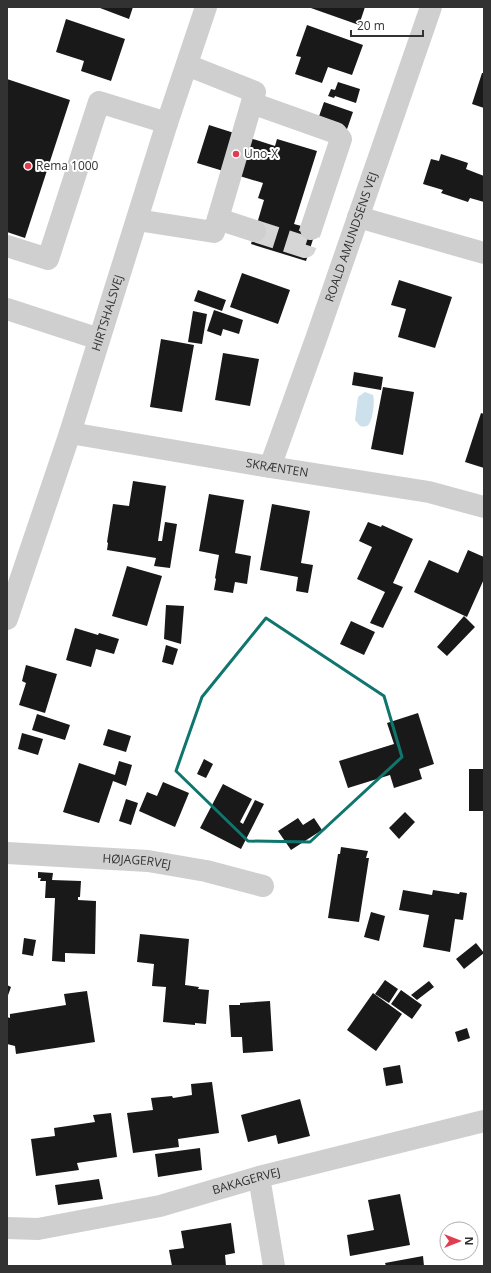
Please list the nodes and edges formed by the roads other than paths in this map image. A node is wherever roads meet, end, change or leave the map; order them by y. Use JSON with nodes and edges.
{"nodes":[{"id":1,"x":206,"y":7,"type":"edge"},
{"id":2,"x":431,"y":7,"type":"edge"},
{"id":3,"x":187,"y":65,"type":"junction"},
{"id":4,"x":252,"y":103,"type":"junction"},
{"id":5,"x":167,"y":123,"type":"junction"},
{"id":6,"x":358,"y":217,"type":"junction"},
{"id":7,"x":218,"y":219,"type":"junction"},
{"id":8,"x":137,"y":220,"type":"junction"},
{"id":9,"x":311,"y":229,"type":"tunnel mouth"},
{"id":10,"x":255,"y":231,"type":"tunnel mouth"},
{"id":11,"x":7,"y":246,"type":"edge"},
{"id":12,"x":484,"y":253,"type":"edge"},
{"id":13,"x":7,"y":310,"type":"edge"},
{"id":14,"x":99,"y":339,"type":"junction"},
{"id":15,"x":70,"y":433,"type":"junction"},
{"id":16,"x":270,"y":467,"type":"junction"},
{"id":17,"x":484,"y":507,"type":"edge"},
{"id":18,"x":7,"y":619,"type":"edge"},
{"id":19,"x":7,"y":854,"type":"edge"},
{"id":20,"x":263,"y":886,"type":"dead end"},
{"id":21,"x":484,"y":1122,"type":"edge"},
{"id":22,"x":259,"y":1177,"type":"junction"},
{"id":23,"x":7,"y":1228,"type":"edge"},
{"id":24,"x":274,"y":1266,"type":"edge"}],
"edges":[{"from":1,"to":3,"type":"street","name":"HIRTSHALSVEJ"},
{"from":2,"to":6,"type":"street","name":"ROALD AMUNDSENS VEJ"},
{"from":3,"to":4,"type":"street"},
{"from":3,"to":5,"type":"street","name":"HIRTSHALSVEJ"},
{"from":4,"to":7,"type":"street"},
{"from":4,"to":9,"type":"street"},
{"from":5,"to":8,"type":"street","name":"HIRTSHALSVEJ"},
{"from":5,"to":11,"type":"street"},
{"from":6,"to":12,"type":"street"},
{"from":6,"to":16,"type":"street","name":"ROALD AMUNDSENS VEJ"},
{"from":7,"to":8,"type":"street"},
{"from":7,"to":10,"type":"street"},
{"from":8,"to":14,"type":"street","name":"HIRTSHALSVEJ"},
{"from":13,"to":14,"type":"street"},
{"from":14,"to":15,"type":"street","name":"HIRTSHALSVEJ"},
{"from":15,"to":16,"type":"street","name":"SKRÆNTEN"},
{"from":15,"to":18,"type":"street","name":"HIRTSHALSVEJ"},
{"from":16,"to":17,"type":"street","name":"SKRÆNTEN"},
{"from":19,"to":20,"type":"street","name":"HØJAGERVEJ"},
{"from":21,"to":22,"type":"street","name":"BAKAGERVEJ"},
{"from":22,"to":23,"type":"street","name":"BAKAGERVEJ"},
{"from":22,"to":24,"type":"street"}]}
